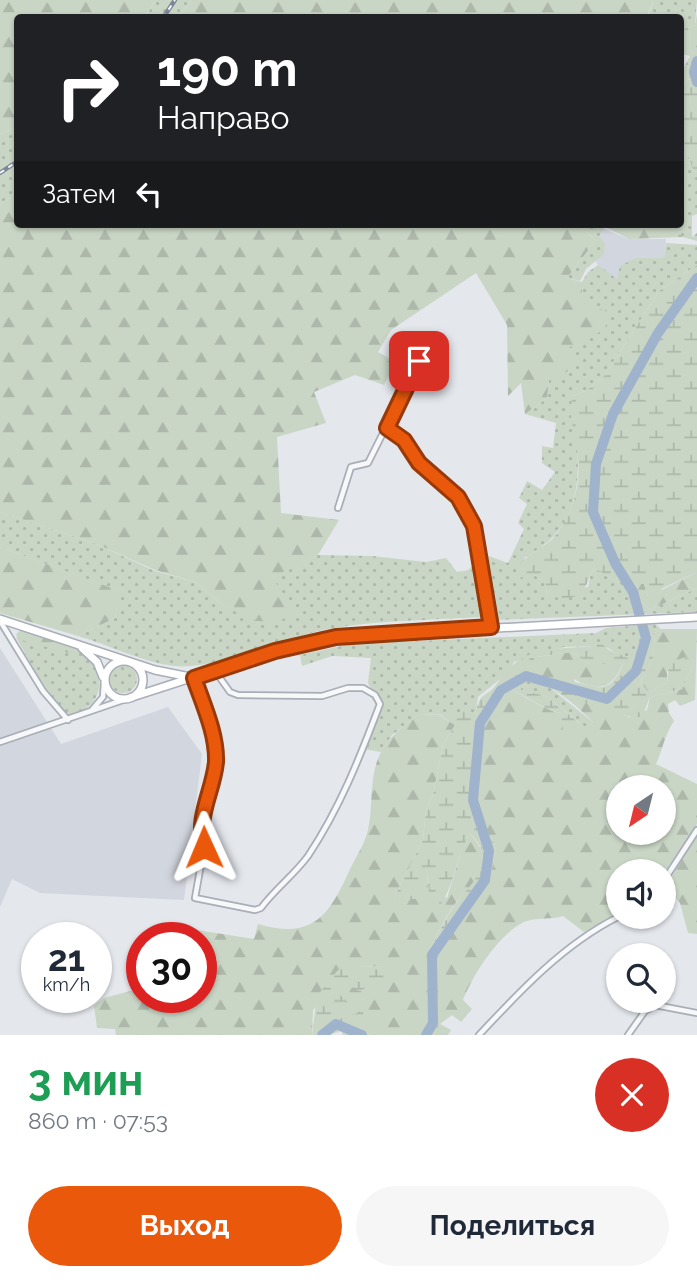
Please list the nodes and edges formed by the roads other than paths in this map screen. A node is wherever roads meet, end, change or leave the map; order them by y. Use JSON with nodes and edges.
{"nodes":[{"id":1,"x":430,"y":339,"type":"dead end"},
{"id":2,"x":387,"y":428,"type":"junction"},
{"id":3,"x":338,"y":508,"type":"dead end"},
{"id":4,"x":697,"y":617,"type":"edge"},
{"id":5,"x":0,"y":620,"type":"edge"},
{"id":6,"x":491,"y":627,"type":"junction"},
{"id":7,"x":73,"y":642,"type":"junction"},
{"id":8,"x":131,"y":662,"type":"junction"},
{"id":9,"x":194,"y":678,"type":"junction"},
{"id":10,"x":220,"y":678,"type":"dead end"},
{"id":11,"x":104,"y":682,"type":"junction"},
{"id":12,"x":129,"y":698,"type":"junction"},
{"id":13,"x":91,"y":712,"type":"junction"},
{"id":14,"x":68,"y":720,"type":"junction"},
{"id":15,"x":0,"y":741,"type":"edge"},
{"id":16,"x":697,"y":830,"type":"edge"},
{"id":17,"x":676,"y":862,"type":"edge"},
{"id":18,"x":606,"y":923,"type":"edge"},
{"id":19,"x":697,"y":1013,"type":"edge"},
{"id":20,"x":479,"y":1035,"type":"edge"},
{"id":21,"x":628,"y":1035,"type":"edge"}],
"edges":[{"from":1,"to":2,"type":"street"},
{"from":2,"to":3,"type":"street"},
{"from":2,"to":6,"type":"street"},
{"from":4,"to":6,"type":"street"},
{"from":5,"to":7,"type":"street"},
{"from":5,"to":14,"type":"street"},
{"from":6,"to":9,"type":"street"},
{"from":7,"to":8,"type":"street"},
{"from":7,"to":11,"type":"street"},
{"from":8,"to":9,"type":"street"},
{"from":8,"to":11,"type":"street"},
{"from":8,"to":12,"type":"street"},
{"from":9,"to":10,"type":"street"},
{"from":9,"to":12,"type":"street"},
{"from":11,"to":12,"type":"street"},
{"from":11,"to":13,"type":"street"},
{"from":12,"to":13,"type":"street"},
{"from":13,"to":14,"type":"street"},
{"from":14,"to":15,"type":"street"},
{"from":16,"to":17,"type":"street"},
{"from":18,"to":20,"type":"street"},
{"from":19,"to":21,"type":"street"}]}
